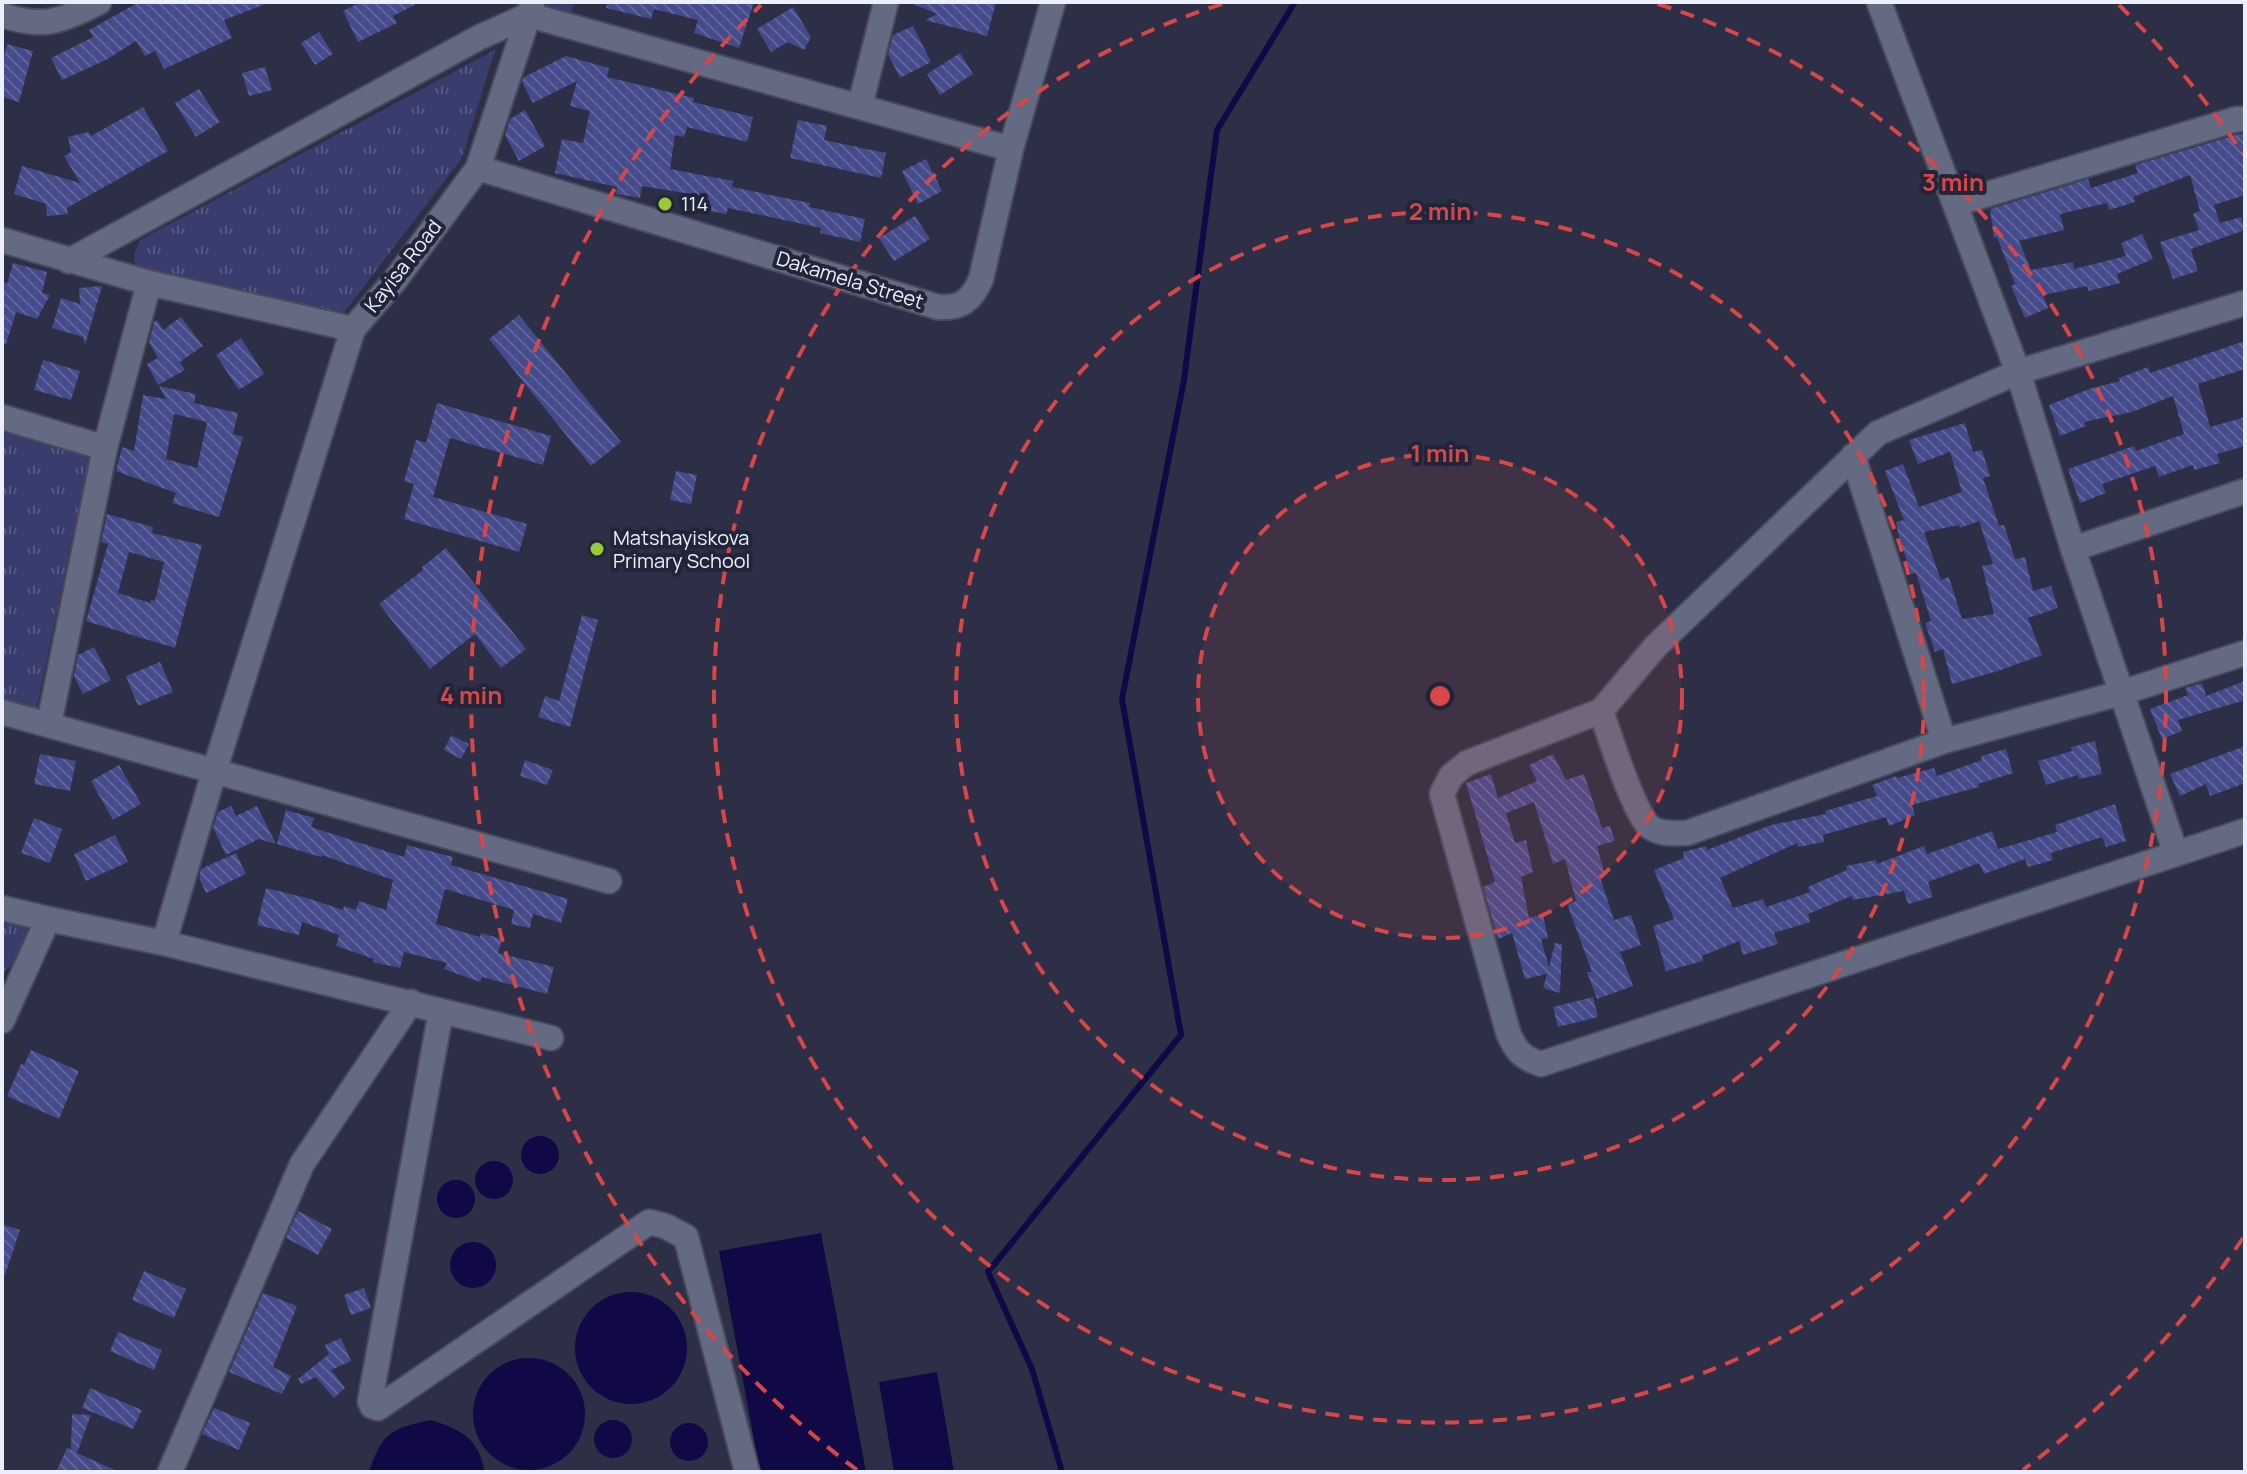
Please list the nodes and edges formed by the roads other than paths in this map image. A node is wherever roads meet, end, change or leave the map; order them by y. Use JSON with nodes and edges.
{"nodes":[{"id":1,"x":99,"y":2,"type":"edge"},
{"id":2,"x":886,"y":2,"type":"edge"},
{"id":3,"x":1053,"y":2,"type":"edge"},
{"id":4,"x":1879,"y":2,"type":"edge"},
{"id":5,"x":531,"y":8,"type":"edge"},
{"id":6,"x":2,"y":15,"type":"edge"},
{"id":7,"x":860,"y":106,"type":"junction"},
{"id":8,"x":2245,"y":119,"type":"edge"},
{"id":9,"x":1011,"y":149,"type":"junction"},
{"id":10,"x":478,"y":168,"type":"junction"},
{"id":11,"x":1955,"y":204,"type":"junction"},
{"id":12,"x":2,"y":240,"type":"edge"},
{"id":13,"x":69,"y":261,"type":"junction"},
{"id":14,"x":149,"y":283,"type":"junction"},
{"id":15,"x":2245,"y":303,"type":"edge"},
{"id":16,"x":353,"y":329,"type":"junction"},
{"id":17,"x":2018,"y":372,"type":"junction"},
{"id":18,"x":2,"y":417,"type":"edge"},
{"id":19,"x":105,"y":448,"type":"junction"},
{"id":20,"x":1853,"y":456,"type":"junction"},
{"id":21,"x":2245,"y":491,"type":"edge"},
{"id":22,"x":2073,"y":549,"type":"junction"},
{"id":23,"x":2245,"y":653,"type":"edge"},
{"id":24,"x":2121,"y":693,"type":"junction"},
{"id":25,"x":1601,"y":711,"type":"junction"},
{"id":26,"x":2,"y":712,"type":"edge"},
{"id":27,"x":49,"y":724,"type":"junction"},
{"id":28,"x":1944,"y":741,"type":"junction"},
{"id":29,"x":214,"y":772,"type":"junction"},
{"id":30,"x":2245,"y":831,"type":"edge"},
{"id":31,"x":2176,"y":854,"type":"junction"},
{"id":32,"x":609,"y":881,"type":"dead end"},
{"id":33,"x":2,"y":908,"type":"edge"},
{"id":34,"x":48,"y":919,"type":"junction"},
{"id":35,"x":164,"y":943,"type":"junction"},
{"id":36,"x":7,"y":995,"type":"edge"},
{"id":37,"x":411,"y":1002,"type":"junction"},
{"id":38,"x":441,"y":1011,"type":"junction"},
{"id":39,"x":2,"y":1021,"type":"edge"},
{"id":40,"x":551,"y":1038,"type":"dead end"},
{"id":41,"x":170,"y":1472,"type":"edge"},
{"id":42,"x":747,"y":1472,"type":"edge"}],
"edges":[{"from":1,"to":6,"type":"street"},
{"from":2,"to":7,"type":"street"},
{"from":3,"to":9,"type":"street","name":"Dakamela Street"},
{"from":4,"to":11,"type":"street"},
{"from":5,"to":7,"type":"street"},
{"from":5,"to":10,"type":"street","name":"Kayisa Road"},
{"from":5,"to":13,"type":"street"},
{"from":7,"to":9,"type":"street"},
{"from":8,"to":11,"type":"street"},
{"from":9,"to":10,"type":"street","name":"Dakamela Street"},
{"from":10,"to":16,"type":"street","name":"Kayisa Road"},
{"from":11,"to":17,"type":"street"},
{"from":12,"to":13,"type":"street","name":"Kayisa Road"},
{"from":13,"to":14,"type":"street","name":"Kayisa Road"},
{"from":14,"to":16,"type":"street","name":"Kayisa Road"},
{"from":14,"to":19,"type":"street"},
{"from":15,"to":17,"type":"street"},
{"from":16,"to":29,"type":"street"},
{"from":17,"to":20,"type":"street"},
{"from":17,"to":22,"type":"street"},
{"from":18,"to":19,"type":"street"},
{"from":19,"to":27,"type":"street"},
{"from":20,"to":25,"type":"street"},
{"from":20,"to":28,"type":"street"},
{"from":21,"to":22,"type":"street"},
{"from":22,"to":24,"type":"street"},
{"from":23,"to":24,"type":"street"},
{"from":24,"to":28,"type":"street"},
{"from":24,"to":31,"type":"street"},
{"from":25,"to":28,"type":"street"},
{"from":25,"to":31,"type":"street"},
{"from":26,"to":27,"type":"street"},
{"from":27,"to":29,"type":"street"},
{"from":29,"to":32,"type":"street"},
{"from":29,"to":35,"type":"street"},
{"from":30,"to":31,"type":"street"},
{"from":33,"to":34,"type":"street"},
{"from":34,"to":35,"type":"street"},
{"from":34,"to":36,"type":"street"},
{"from":35,"to":37,"type":"street"},
{"from":36,"to":39,"type":"street"},
{"from":37,"to":38,"type":"street"},
{"from":37,"to":41,"type":"street"},
{"from":38,"to":40,"type":"street"},
{"from":38,"to":42,"type":"street"}]}
